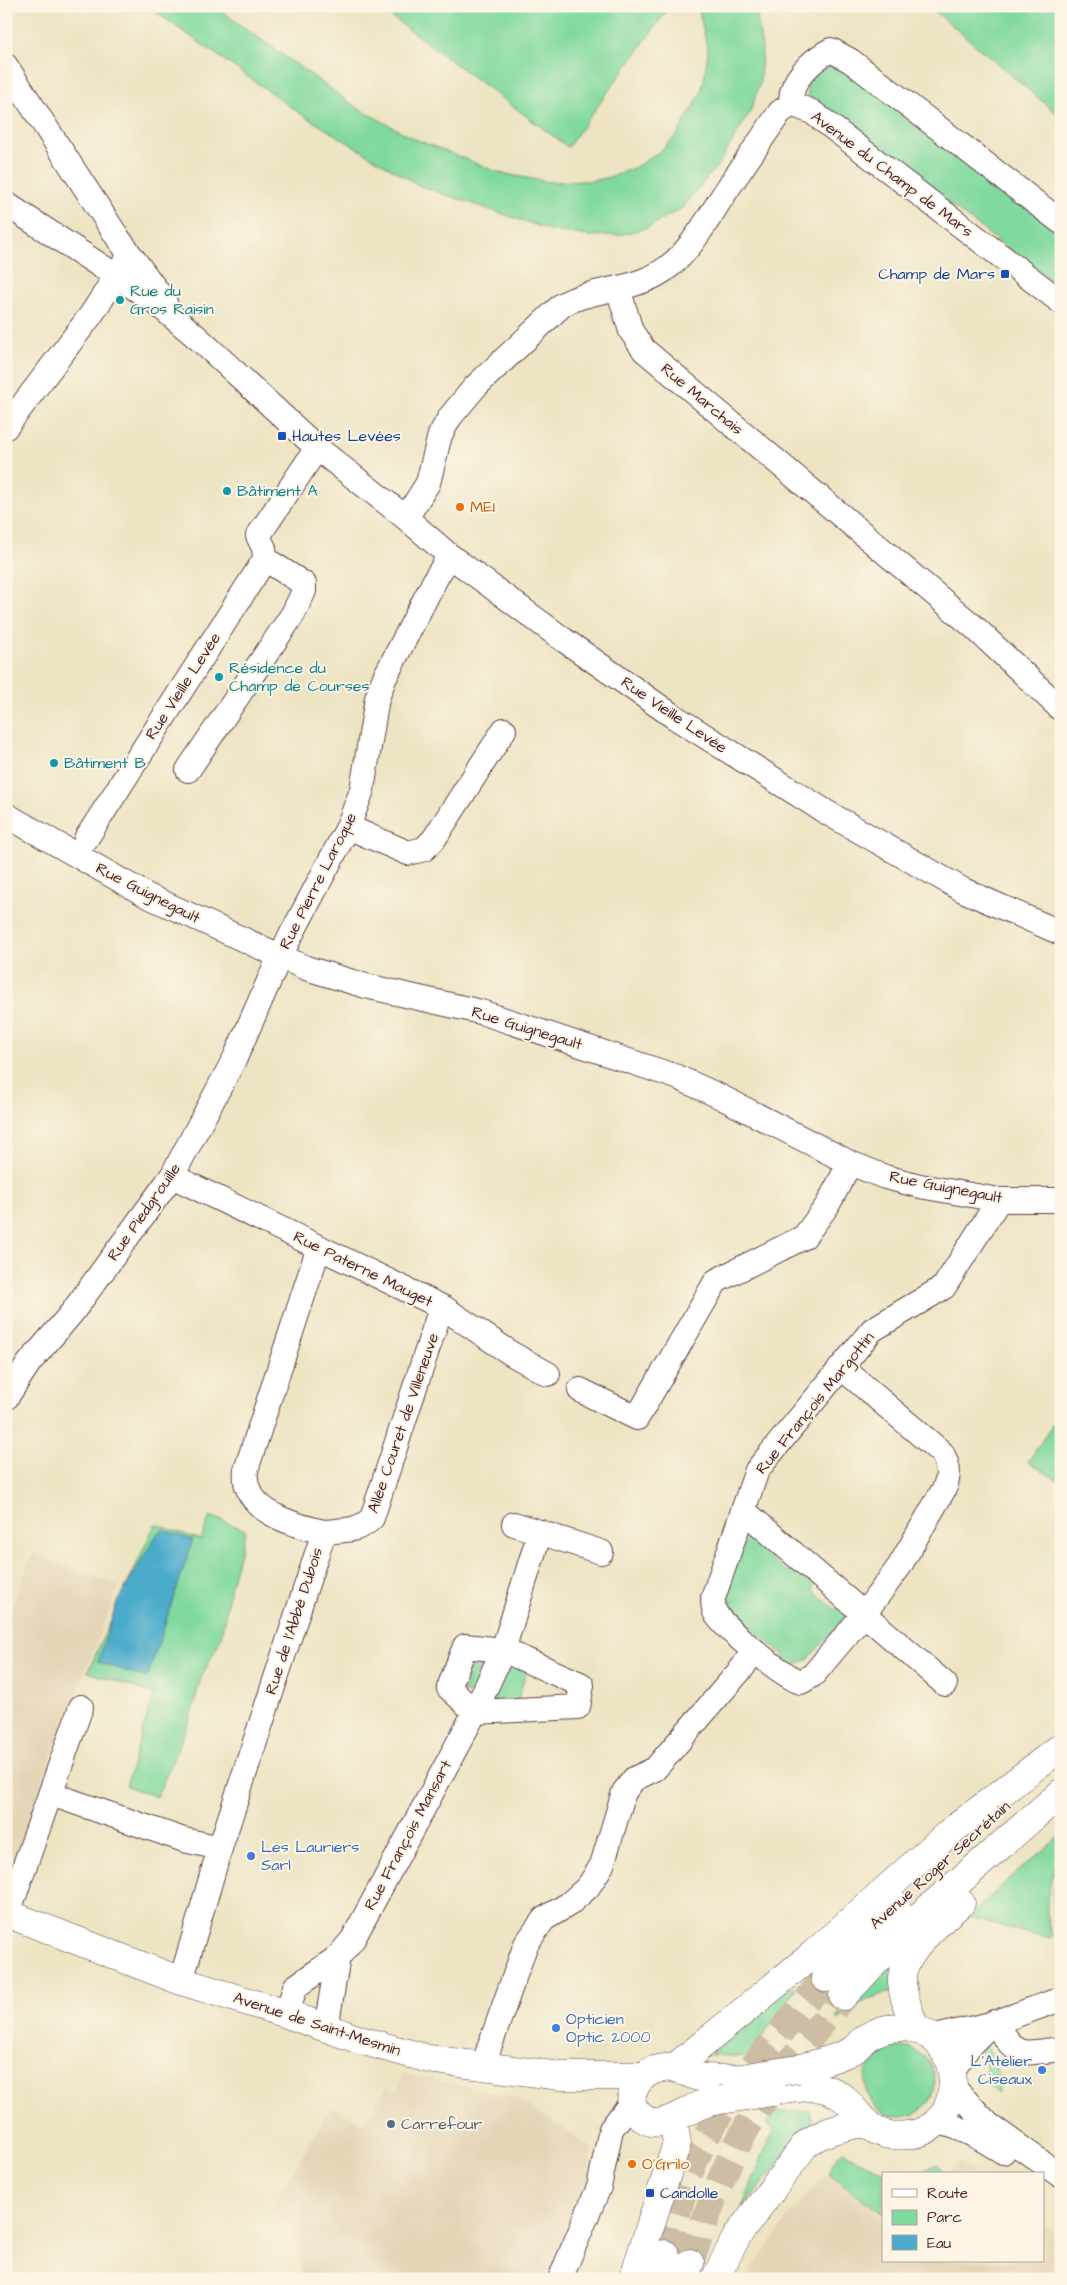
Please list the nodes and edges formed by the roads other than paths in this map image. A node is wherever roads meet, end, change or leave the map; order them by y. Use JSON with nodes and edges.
{"nodes":[{"id":1,"x":6,"y":66,"type":"edge"},
{"id":2,"x":792,"y":104,"type":"junction"},
{"id":3,"x":6,"y":204,"type":"edge"},
{"id":4,"x":1061,"y":222,"type":"edge"},
{"id":5,"x":130,"y":254,"type":"junction"},
{"id":6,"x":116,"y":277,"type":"junction"},
{"id":7,"x":618,"y":288,"type":"junction"},
{"id":8,"x":1061,"y":302,"type":"edge"},
{"id":9,"x":182,"y":325,"type":"junction"},
{"id":10,"x":6,"y":427,"type":"edge"},
{"id":11,"x":317,"y":448,"type":"junction"},
{"id":12,"x":406,"y":518,"type":"junction"},
{"id":13,"x":450,"y":556,"type":"junction"},
{"id":14,"x":264,"y":559,"type":"junction"},
{"id":15,"x":1061,"y":709,"type":"edge"},
{"id":16,"x":504,"y":730,"type":"dead end"},
{"id":17,"x":188,"y":770,"type":"dead end"},
{"id":18,"x":6,"y":815,"type":"edge"},
{"id":19,"x":348,"y":827,"type":"junction"},
{"id":20,"x":86,"y":839,"type":"dead end"},
{"id":21,"x":1061,"y":933,"type":"edge"},
{"id":22,"x":280,"y":956,"type":"junction"},
{"id":23,"x":850,"y":1163,"type":"junction"},
{"id":24,"x":172,"y":1176,"type":"junction"},
{"id":25,"x":999,"y":1200,"type":"junction"},
{"id":26,"x":1061,"y":1200,"type":"edge"},
{"id":27,"x":319,"y":1247,"type":"junction"},
{"id":28,"x":444,"y":1308,"type":"junction"},
{"id":29,"x":841,"y":1367,"type":"junction"},
{"id":30,"x":548,"y":1374,"type":"dead end"},
{"id":31,"x":580,"y":1390,"type":"dead end"},
{"id":32,"x":6,"y":1398,"type":"edge"},
{"id":33,"x":743,"y":1510,"type":"junction"},
{"id":34,"x":514,"y":1524,"type":"dead end"},
{"id":35,"x":324,"y":1532,"type":"junction"},
{"id":36,"x":540,"y":1532,"type":"junction"},
{"id":37,"x":601,"y":1552,"type":"dead end"},
{"id":38,"x":864,"y":1614,"type":"junction"},
{"id":39,"x":503,"y":1650,"type":"junction"},
{"id":40,"x":754,"y":1650,"type":"junction"},
{"id":41,"x":945,"y":1684,"type":"dead end"},
{"id":42,"x":81,"y":1707,"type":"dead end"},
{"id":43,"x":475,"y":1712,"type":"junction"},
{"id":44,"x":1061,"y":1747,"type":"edge"},
{"id":45,"x":1061,"y":1757,"type":"edge"},
{"id":46,"x":1061,"y":1792,"type":"edge"},
{"id":47,"x":52,"y":1794,"type":"junction"},
{"id":48,"x":1061,"y":1806,"type":"edge"},
{"id":49,"x":220,"y":1848,"type":"junction"},
{"id":50,"x":7,"y":1913,"type":"edge"},
{"id":51,"x":338,"y":1957,"type":"junction"},
{"id":52,"x":180,"y":1981,"type":"junction"},
{"id":53,"x":1061,"y":1998,"type":"edge"},
{"id":54,"x":287,"y":2014,"type":"junction"},
{"id":55,"x":992,"y":2023,"type":"junction"},
{"id":56,"x":326,"y":2028,"type":"junction"},
{"id":57,"x":924,"y":2034,"type":"junction"},
{"id":58,"x":1061,"y":2049,"type":"edge"},
{"id":59,"x":674,"y":2068,"type":"junction"},
{"id":60,"x":497,"y":2069,"type":"junction"},
{"id":61,"x":641,"y":2076,"type":"junction"},
{"id":62,"x":953,"y":2079,"type":"junction"},
{"id":63,"x":791,"y":2080,"type":"junction"},
{"id":64,"x":728,"y":2090,"type":"junction"},
{"id":65,"x":631,"y":2103,"type":"junction"},
{"id":66,"x":673,"y":2120,"type":"junction"},
{"id":67,"x":937,"y":2121,"type":"junction"},
{"id":68,"x":864,"y":2123,"type":"junction"},
{"id":69,"x":1030,"y":2172,"type":"edge"},
{"id":70,"x":1061,"y":2176,"type":"edge"},
{"id":71,"x":1044,"y":2182,"type":"edge"},
{"id":72,"x":1061,"y":2194,"type":"edge"},
{"id":73,"x":560,"y":2279,"type":"edge"},
{"id":74,"x":633,"y":2279,"type":"edge"},
{"id":75,"x":715,"y":2279,"type":"edge"}],
"edges":[{"from":1,"to":5,"type":"street"},
{"from":2,"to":4,"type":"street","name":"Avenue du Champ de Mars"},
{"from":2,"to":7,"type":"street"},
{"from":2,"to":8,"type":"street","name":"Avenue du Champ de Mars"},
{"from":3,"to":6,"type":"street","name":"Rue Vieille Levée"},
{"from":5,"to":6,"type":"street"},
{"from":5,"to":9,"type":"street"},
{"from":6,"to":9,"type":"street","name":"Rue Vieille Levée"},
{"from":6,"to":10,"type":"street"},
{"from":7,"to":12,"type":"street"},
{"from":7,"to":15,"type":"street","name":"Rue Marchais"},
{"from":9,"to":11,"type":"street","name":"Rue Vieille Levée"},
{"from":11,"to":12,"type":"street","name":"Rue Vieille Levée"},
{"from":11,"to":14,"type":"street"},
{"from":12,"to":13,"type":"street","name":"Rue Vieille Levée"},
{"from":13,"to":19,"type":"street","name":"Rue Pierre Laroque"},
{"from":13,"to":21,"type":"street","name":"Rue Vieille Levée"},
{"from":14,"to":17,"type":"street"},
{"from":14,"to":20,"type":"street","name":"Rue Vieille Levée"},
{"from":16,"to":19,"type":"street"},
{"from":18,"to":22,"type":"street","name":"Rue Guignegault"},
{"from":19,"to":22,"type":"street","name":"Rue Pierre Laroque"},
{"from":22,"to":23,"type":"street","name":"Rue Guignegault"},
{"from":22,"to":24,"type":"street","name":"Rue Piedgrouille"},
{"from":23,"to":25,"type":"street","name":"Rue Guignegault"},
{"from":23,"to":31,"type":"street"},
{"from":24,"to":27,"type":"street","name":"Rue Paterne Mauget"},
{"from":24,"to":32,"type":"street","name":"Rue Piedgrouille"},
{"from":25,"to":26,"type":"street","name":"Rue Guignegault"},
{"from":25,"to":29,"type":"street","name":"Rue François Margottin"},
{"from":27,"to":28,"type":"street","name":"Rue Paterne Mauget"},
{"from":27,"to":35,"type":"street","name":"Rue de l'Abbé Dubois"},
{"from":28,"to":30,"type":"street","name":"Rue Paterne Mauget"},
{"from":28,"to":35,"type":"street","name":"Allée Couret de Villeneuve"},
{"from":29,"to":33,"type":"street","name":"Rue François Margottin"},
{"from":29,"to":38,"type":"street"},
{"from":33,"to":38,"type":"street"},
{"from":33,"to":40,"type":"street","name":"Rue François Margottin"},
{"from":34,"to":36,"type":"street"},
{"from":35,"to":49,"type":"street","name":"Rue de l'Abbé Dubois"},
{"from":36,"to":37,"type":"street"},
{"from":36,"to":39,"type":"street","name":"Rue François Mansart"},
{"from":38,"to":40,"type":"street","name":"Rue François Margottin"},
{"from":38,"to":41,"type":"street"},
{"from":39,"to":43,"type":"street","name":"Rue François Mansart"},
{"from":39,"to":43,"type":"street"},
{"from":39,"to":43,"type":"street"},
{"from":40,"to":60,"type":"street"},
{"from":42,"to":47,"type":"street"},
{"from":43,"to":51,"type":"street","name":"Rue François Mansart"},
{"from":44,"to":59,"type":"main road"},
{"from":45,"to":46,"type":"main road","name":"Avenue Roger Secrétain"},
{"from":47,"to":49,"type":"street"},
{"from":47,"to":50,"type":"street"},
{"from":48,"to":57,"type":"main road"},
{"from":49,"to":52,"type":"street","name":"Rue de l'Abbé Dubois"},
{"from":50,"to":52,"type":"main road","name":"Avenue de Saint-Mesmin"},
{"from":51,"to":54,"type":"street","name":"Rue François Mansart"},
{"from":51,"to":56,"type":"street","name":"Rue François Mansart"},
{"from":52,"to":54,"type":"main road","name":"Avenue de Saint-Mesmin"},
{"from":53,"to":55,"type":"street"},
{"from":54,"to":56,"type":"main road","name":"Avenue de Saint-Mesmin"},
{"from":55,"to":57,"type":"street"},
{"from":55,"to":58,"type":"street"},
{"from":55,"to":62,"type":"street"},
{"from":56,"to":60,"type":"main road","name":"Avenue de Saint-Mesmin"},
{"from":57,"to":62,"type":"main road"},
{"from":57,"to":63,"type":"main road","name":"Avenue de Saint-Mesmin"},
{"from":59,"to":61,"type":"main road","name":"Avenue de Saint-Mesmin"},
{"from":59,"to":64,"type":"main road","name":"Avenue de Saint-Mesmin"},
{"from":60,"to":61,"type":"main road","name":"Avenue de Saint-Mesmin"},
{"from":60,"to":65,"type":"main road"},
{"from":61,"to":65,"type":"main road"},
{"from":62,"to":67,"type":"main road"},
{"from":62,"to":70,"type":"street"},
{"from":63,"to":64,"type":"main road","name":"Avenue de Saint-Mesmin","bridge":true},
{"from":63,"to":68,"type":"main road","name":"Avenue de Saint-Mesmin"},
{"from":64,"to":66,"type":"main road","name":"Avenue de Saint-Mesmin"},
{"from":65,"to":66,"type":"main road","name":"Avenue de Saint-Mesmin"},
{"from":65,"to":73,"type":"street"},
{"from":66,"to":74,"type":"main road"},
{"from":67,"to":68,"type":"main road"},
{"from":67,"to":69,"type":"street"},
{"from":68,"to":75,"type":"main road"},
{"from":71,"to":72,"type":"street"}]}
